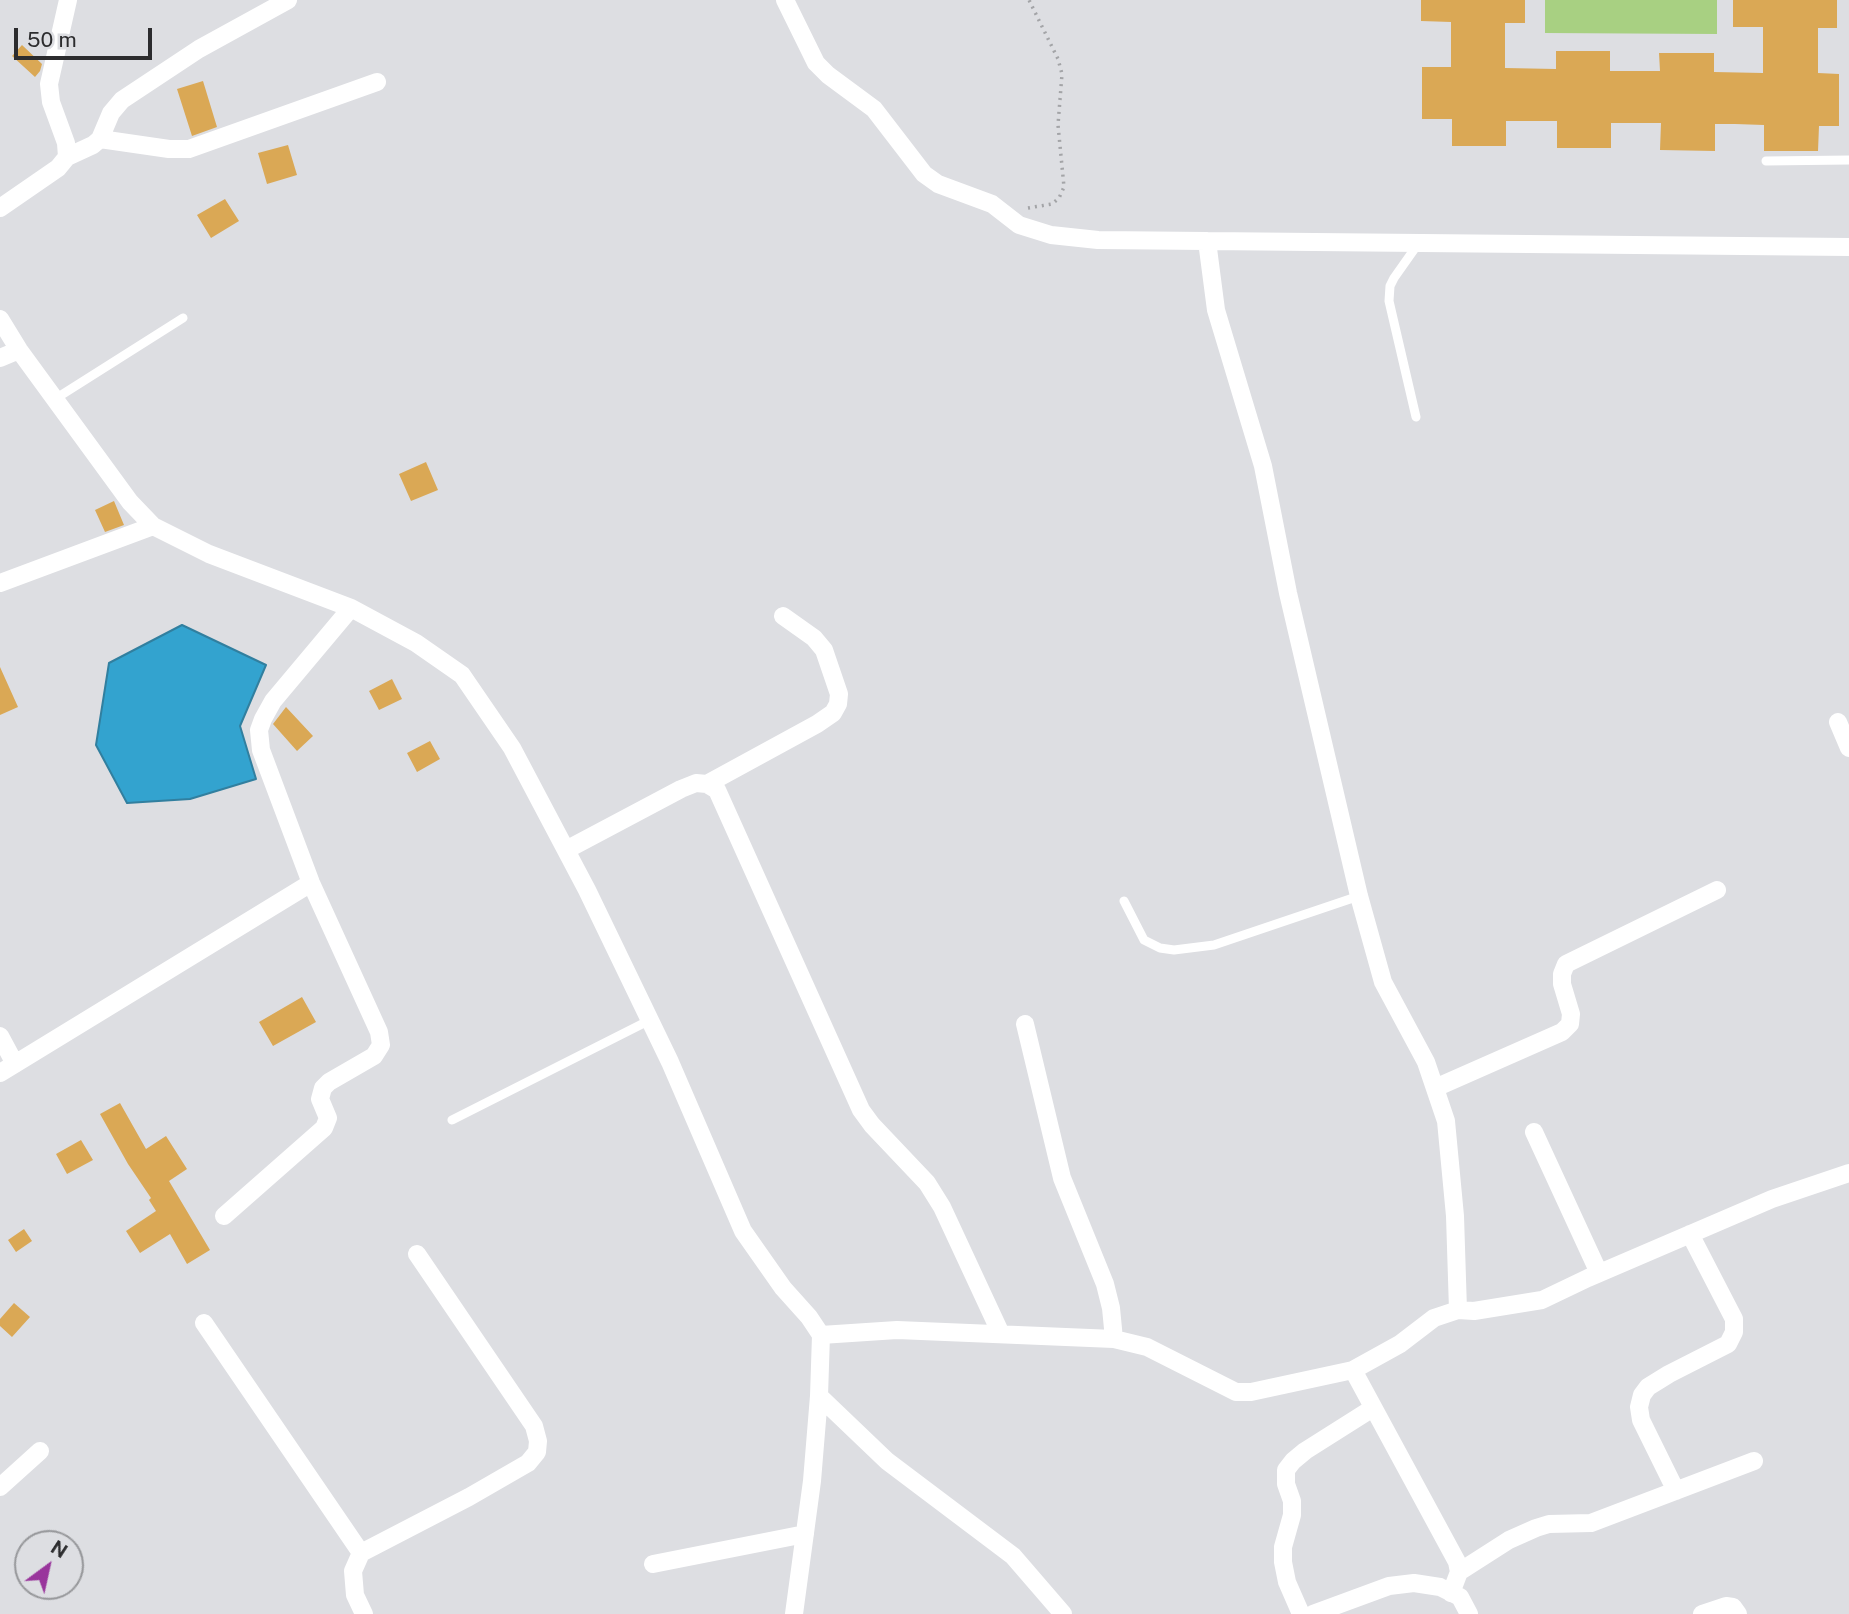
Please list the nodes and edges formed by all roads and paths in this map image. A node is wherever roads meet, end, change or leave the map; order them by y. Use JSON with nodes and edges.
{"nodes":[{"id":1,"x":68,"y":0,"type":"edge"},
{"id":2,"x":288,"y":0,"type":"edge"},
{"id":3,"x":785,"y":0,"type":"edge"},
{"id":4,"x":1029,"y":0,"type":"edge"},
{"id":5,"x":377,"y":82,"type":"dead end"},
{"id":6,"x":100,"y":139,"type":"junction"},
{"id":7,"x":67,"y":157,"type":"junction"},
{"id":8,"x":1849,"y":160,"type":"edge"},
{"id":9,"x":1766,"y":161,"type":"dead end"},
{"id":10,"x":0,"y":208,"type":"edge"},
{"id":11,"x":998,"y":210,"type":"junction"},
{"id":12,"x":1208,"y":242,"type":"junction"},
{"id":13,"x":1418,"y":244,"type":"junction"},
{"id":14,"x":1849,"y":247,"type":"edge"},
{"id":15,"x":183,"y":318,"type":"dead end"},
{"id":16,"x":0,"y":319,"type":"edge"},
{"id":17,"x":19,"y":350,"type":"junction"},
{"id":18,"x":0,"y":358,"type":"edge"},
{"id":19,"x":55,"y":399,"type":"junction"},
{"id":20,"x":1416,"y":417,"type":"dead end"},
{"id":21,"x":153,"y":526,"type":"junction"},
{"id":22,"x":0,"y":583,"type":"edge"},
{"id":23,"x":351,"y":608,"type":"junction"},
{"id":24,"x":783,"y":616,"type":"dead end"},
{"id":25,"x":1838,"y":722,"type":"dead end"},
{"id":26,"x":1849,"y":748,"type":"edge"},
{"id":27,"x":708,"y":784,"type":"junction"},
{"id":28,"x":566,"y":850,"type":"junction"},
{"id":29,"x":311,"y":883,"type":"junction"},
{"id":30,"x":1717,"y":890,"type":"dead end"},
{"id":31,"x":1359,"y":896,"type":"junction"},
{"id":32,"x":1124,"y":901,"type":"dead end"},
{"id":33,"x":650,"y":1020,"type":"junction"},
{"id":34,"x":1025,"y":1024,"type":"dead end"},
{"id":35,"x":0,"y":1036,"type":"edge"},
{"id":36,"x":7,"y":1068,"type":"edge"},
{"id":37,"x":1435,"y":1088,"type":"junction"},
{"id":38,"x":452,"y":1120,"type":"dead end"},
{"id":39,"x":1534,"y":1132,"type":"dead end"},
{"id":40,"x":1849,"y":1173,"type":"edge"},
{"id":41,"x":224,"y":1216,"type":"dead end"},
{"id":42,"x":1690,"y":1234,"type":"junction"},
{"id":43,"x":417,"y":1254,"type":"dead end"},
{"id":44,"x":1599,"y":1273,"type":"junction"},
{"id":45,"x":1458,"y":1310,"type":"junction"},
{"id":46,"x":204,"y":1323,"type":"dead end"},
{"id":47,"x":1001,"y":1334,"type":"junction"},
{"id":48,"x":821,"y":1335,"type":"junction"},
{"id":49,"x":1114,"y":1339,"type":"junction"},
{"id":50,"x":1353,"y":1370,"type":"junction"},
{"id":51,"x":819,"y":1396,"type":"junction"},
{"id":52,"x":1373,"y":1408,"type":"junction"},
{"id":53,"x":40,"y":1451,"type":"dead end"},
{"id":54,"x":1754,"y":1461,"type":"dead end"},
{"id":55,"x":0,"y":1487,"type":"edge"},
{"id":56,"x":1676,"y":1491,"type":"junction"},
{"id":57,"x":806,"y":1534,"type":"junction"},
{"id":58,"x":361,"y":1553,"type":"junction"},
{"id":59,"x":653,"y":1564,"type":"dead end"},
{"id":60,"x":1459,"y":1572,"type":"junction"},
{"id":61,"x":1451,"y":1593,"type":"junction"},
{"id":62,"x":364,"y":1614,"type":"edge"},
{"id":63,"x":794,"y":1614,"type":"edge"},
{"id":64,"x":1063,"y":1614,"type":"edge"},
{"id":65,"x":1301,"y":1614,"type":"edge"},
{"id":66,"x":1313,"y":1614,"type":"edge"},
{"id":67,"x":1469,"y":1614,"type":"edge"},
{"id":68,"x":1702,"y":1614,"type":"edge"},
{"id":69,"x":1738,"y":1614,"type":"edge"}],
"edges":[{"from":1,"to":7,"type":"street"},
{"from":2,"to":6,"type":"street"},
{"from":3,"to":11,"type":"street"},
{"from":4,"to":11,"type":"path"},
{"from":5,"to":6,"type":"street"},
{"from":6,"to":7,"type":"street"},
{"from":7,"to":10,"type":"street"},
{"from":8,"to":9,"type":"lane"},
{"from":11,"to":12,"type":"street"},
{"from":12,"to":13,"type":"street"},
{"from":12,"to":31,"type":"street"},
{"from":13,"to":14,"type":"street"},
{"from":13,"to":20,"type":"lane"},
{"from":15,"to":19,"type":"lane"},
{"from":16,"to":17,"type":"street"},
{"from":17,"to":18,"type":"street"},
{"from":17,"to":19,"type":"street"},
{"from":19,"to":21,"type":"street"},
{"from":21,"to":22,"type":"street"},
{"from":21,"to":23,"type":"street"},
{"from":23,"to":28,"type":"street"},
{"from":23,"to":29,"type":"street"},
{"from":24,"to":27,"type":"street"},
{"from":25,"to":26,"type":"street"},
{"from":27,"to":28,"type":"street"},
{"from":27,"to":47,"type":"street"},
{"from":28,"to":33,"type":"street"},
{"from":29,"to":36,"type":"street"},
{"from":29,"to":41,"type":"street"},
{"from":30,"to":37,"type":"street"},
{"from":31,"to":32,"type":"lane"},
{"from":31,"to":37,"type":"street"},
{"from":33,"to":38,"type":"lane"},
{"from":33,"to":48,"type":"street"},
{"from":34,"to":49,"type":"street"},
{"from":35,"to":36,"type":"street"},
{"from":37,"to":45,"type":"street"},
{"from":39,"to":44,"type":"street"},
{"from":40,"to":42,"type":"street"},
{"from":42,"to":44,"type":"street"},
{"from":42,"to":56,"type":"street"},
{"from":43,"to":58,"type":"street"},
{"from":44,"to":45,"type":"street"},
{"from":45,"to":50,"type":"street"},
{"from":46,"to":58,"type":"street"},
{"from":47,"to":48,"type":"street"},
{"from":47,"to":49,"type":"street"},
{"from":48,"to":51,"type":"street"},
{"from":49,"to":50,"type":"street"},
{"from":50,"to":52,"type":"street"},
{"from":51,"to":57,"type":"street"},
{"from":51,"to":64,"type":"street"},
{"from":52,"to":60,"type":"street"},
{"from":52,"to":65,"type":"street"},
{"from":53,"to":55,"type":"street"},
{"from":54,"to":56,"type":"street"},
{"from":56,"to":60,"type":"street"},
{"from":57,"to":59,"type":"street"},
{"from":57,"to":63,"type":"street"},
{"from":58,"to":62,"type":"street"},
{"from":60,"to":61,"type":"street"},
{"from":61,"to":66,"type":"street"},
{"from":61,"to":67,"type":"street"},
{"from":68,"to":69,"type":"street"}]}
